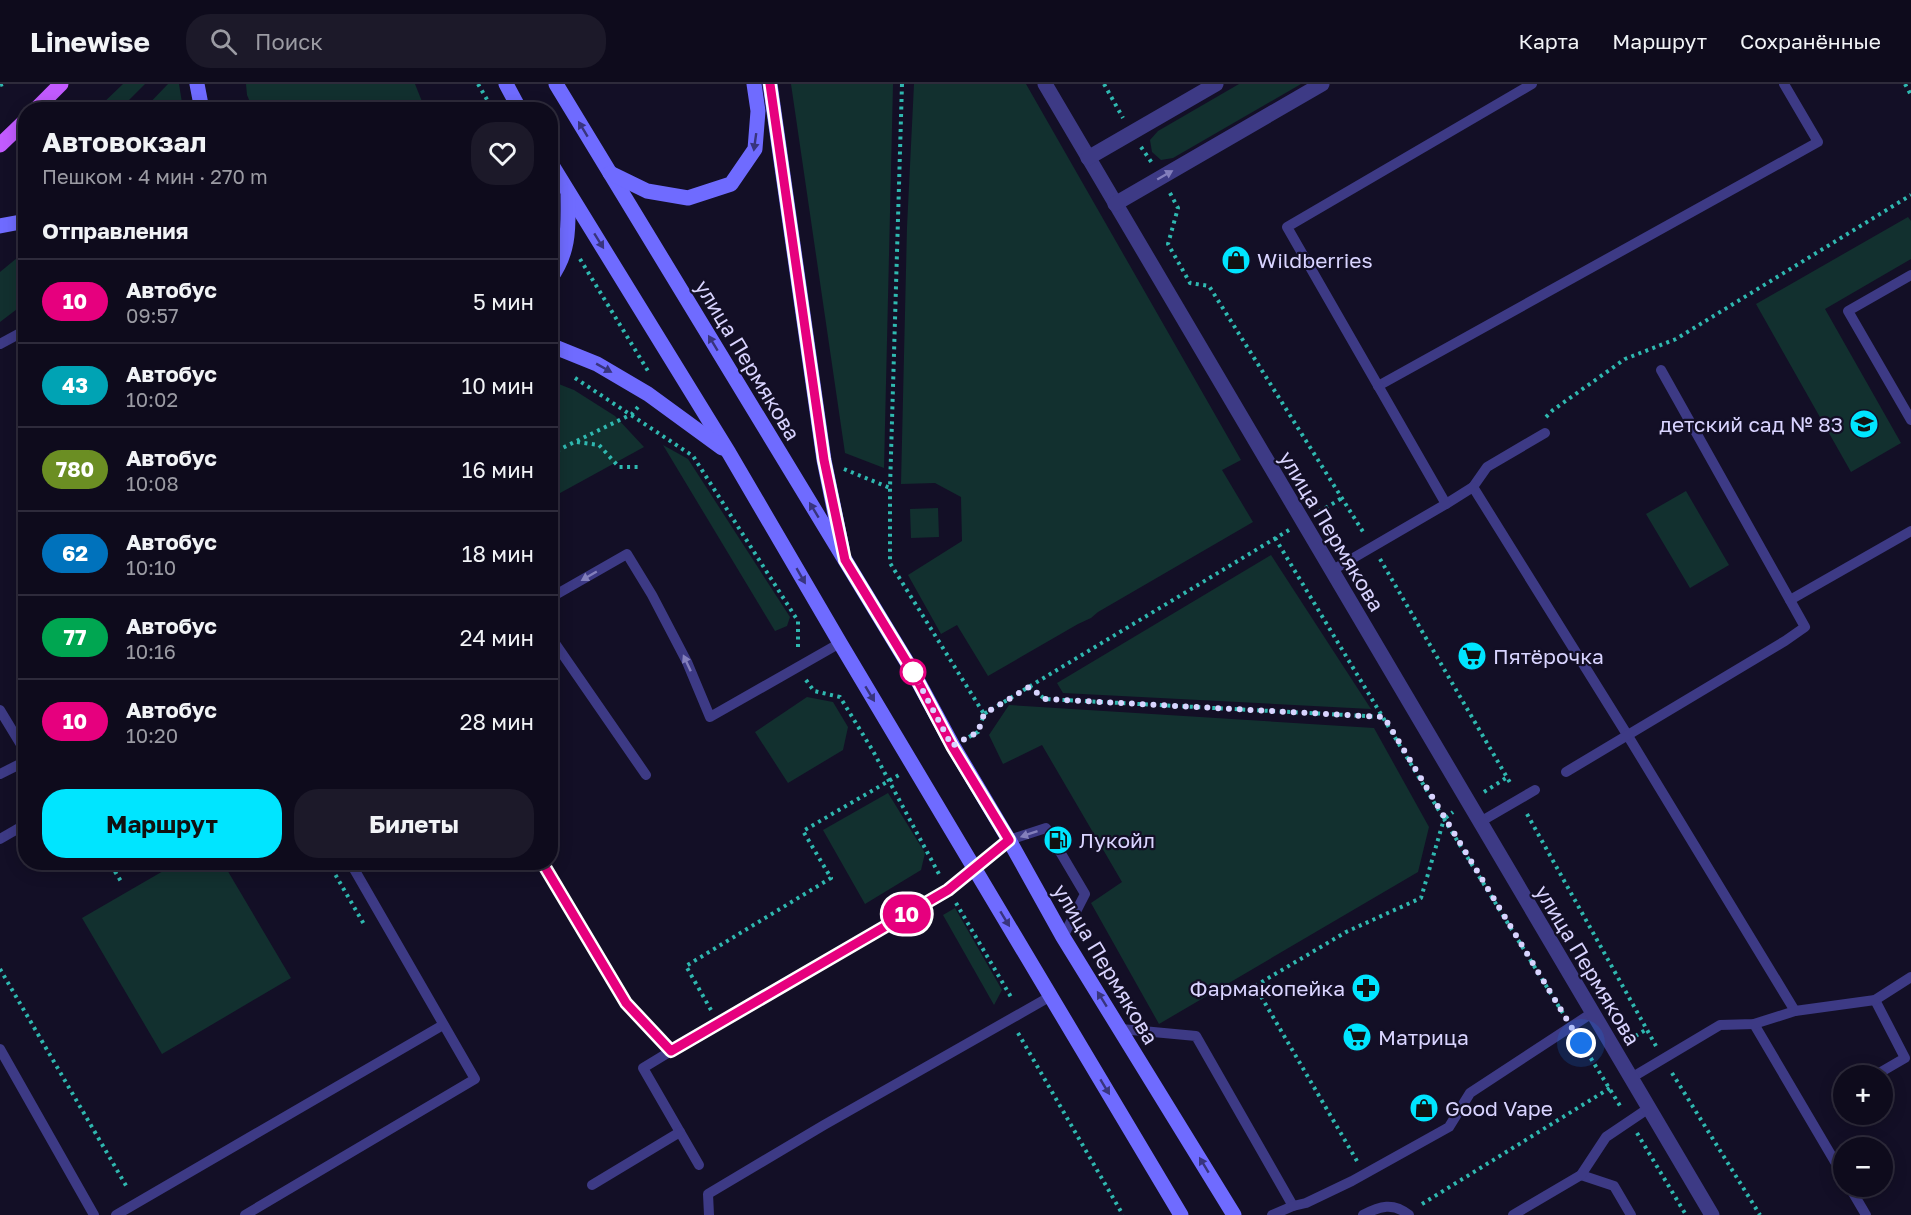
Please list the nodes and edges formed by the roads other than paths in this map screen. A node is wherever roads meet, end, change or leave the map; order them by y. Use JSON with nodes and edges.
{"nodes":[{"id":1,"x":61,"y":84,"type":"edge"},
{"id":2,"x":197,"y":84,"type":"edge"},
{"id":3,"x":506,"y":84,"type":"edge"},
{"id":4,"x":556,"y":84,"type":"edge"},
{"id":5,"x":754,"y":84,"type":"edge"},
{"id":6,"x":770,"y":84,"type":"edge"},
{"id":7,"x":1045,"y":84,"type":"edge"},
{"id":8,"x":1216,"y":84,"type":"edge"},
{"id":9,"x":1322,"y":84,"type":"edge"},
{"id":10,"x":1532,"y":84,"type":"edge"},
{"id":11,"x":1784,"y":84,"type":"edge"},
{"id":12,"x":43,"y":102,"type":"edge"},
{"id":13,"x":200,"y":102,"type":"edge"},
{"id":14,"x":516,"y":102,"type":"edge"},
{"id":15,"x":18,"y":128,"type":"edge"},
{"id":16,"x":0,"y":145,"type":"edge"},
{"id":17,"x":1088,"y":158,"type":"junction"},
{"id":18,"x":610,"y":174,"type":"junction"},
{"id":19,"x":558,"y":175,"type":"edge"},
{"id":20,"x":568,"y":192,"type":"junction"},
{"id":21,"x":1115,"y":204,"type":"junction"},
{"id":22,"x":18,"y":223,"type":"edge"},
{"id":23,"x":0,"y":226,"type":"edge"},
{"id":24,"x":558,"y":268,"type":"edge"},
{"id":25,"x":1911,"y":275,"type":"edge"},
{"id":26,"x":18,"y":334,"type":"edge"},
{"id":27,"x":0,"y":344,"type":"edge"},
{"id":28,"x":558,"y":348,"type":"edge"},
{"id":29,"x":1661,"y":370,"type":"dead end"},
{"id":30,"x":1378,"y":386,"type":"junction"},
{"id":31,"x":1911,"y":420,"type":"edge"},
{"id":32,"x":1545,"y":433,"type":"dead end"},
{"id":33,"x":729,"y":453,"type":"junction"},
{"id":34,"x":1473,"y":487,"type":"junction"},
{"id":35,"x":1446,"y":504,"type":"junction"},
{"id":36,"x":1911,"y":531,"type":"edge"},
{"id":37,"x":845,"y":560,"type":"junction"},
{"id":38,"x":1331,"y":571,"type":"junction"},
{"id":39,"x":558,"y":593,"type":"edge"},
{"id":40,"x":1790,"y":600,"type":"junction"},
{"id":41,"x":840,"y":644,"type":"junction"},
{"id":42,"x":558,"y":648,"type":"edge"},
{"id":43,"x":0,"y":710,"type":"edge"},
{"id":44,"x":1628,"y":736,"type":"junction"},
{"id":45,"x":18,"y":740,"type":"edge"},
{"id":46,"x":18,"y":765,"type":"edge"},
{"id":47,"x":1566,"y":772,"type":"dead end"},
{"id":48,"x":0,"y":774,"type":"edge"},
{"id":49,"x":646,"y":775,"type":"dead end"},
{"id":50,"x":1535,"y":790,"type":"dead end"},
{"id":51,"x":1479,"y":822,"type":"junction"},
{"id":52,"x":18,"y":829,"type":"edge"},
{"id":53,"x":0,"y":839,"type":"edge"},
{"id":54,"x":1009,"y":840,"type":"junction"},
{"id":55,"x":976,"y":869,"type":"junction"},
{"id":56,"x":355,"y":870,"type":"edge"},
{"id":57,"x":547,"y":870,"type":"edge"},
{"id":58,"x":1064,"y":937,"type":"junction"},
{"id":59,"x":1911,"y":977,"type":"edge"},
{"id":60,"x":1051,"y":996,"type":"junction"},
{"id":61,"x":1875,"y":1000,"type":"junction"},
{"id":62,"x":1795,"y":1011,"type":"junction"},
{"id":63,"x":1592,"y":1013,"type":"junction"},
{"id":64,"x":1754,"y":1024,"type":"junction"},
{"id":65,"x":444,"y":1025,"type":"junction"},
{"id":66,"x":1121,"y":1029,"type":"junction"},
{"id":67,"x":0,"y":1049,"type":"edge"},
{"id":68,"x":671,"y":1051,"type":"junction"},
{"id":69,"x":1893,"y":1065,"type":"edge"},
{"id":70,"x":1631,"y":1078,"type":"junction"},
{"id":71,"x":1648,"y":1108,"type":"junction"},
{"id":72,"x":680,"y":1132,"type":"junction"},
{"id":73,"x":1833,"y":1158,"type":"edge"},
{"id":74,"x":699,"y":1165,"type":"dead end"},
{"id":75,"x":1581,"y":1175,"type":"junction"},
{"id":76,"x":592,"y":1185,"type":"dead end"},
{"id":77,"x":1855,"y":1197,"type":"edge"},
{"id":78,"x":1293,"y":1206,"type":"junction"},
{"id":79,"x":1408,"y":1214,"type":"edge"},
{"id":80,"x":94,"y":1215,"type":"edge"},
{"id":81,"x":116,"y":1215,"type":"edge"},
{"id":82,"x":245,"y":1215,"type":"edge"},
{"id":83,"x":710,"y":1215,"type":"edge"},
{"id":84,"x":1181,"y":1215,"type":"edge"},
{"id":85,"x":1234,"y":1215,"type":"edge"},
{"id":86,"x":1272,"y":1215,"type":"edge"},
{"id":87,"x":1363,"y":1215,"type":"edge"},
{"id":88,"x":1513,"y":1215,"type":"edge"},
{"id":89,"x":1631,"y":1215,"type":"edge"},
{"id":90,"x":1712,"y":1215,"type":"edge"},
{"id":91,"x":1866,"y":1215,"type":"edge"}],
"edges":[{"from":1,"to":12,"type":"main road"},
{"from":2,"to":13,"type":"main road"},
{"from":3,"to":14,"type":"main road"},
{"from":18,"to":4,"type":"main road","name":"улица Пермякова","one_way":true},
{"from":5,"to":18,"type":"main road","one_way":true},
{"from":6,"to":37,"type":"main road"},
{"from":7,"to":17,"type":"street","name":"улица Пермякова"},
{"from":8,"to":17,"type":"street"},
{"from":21,"to":9,"type":"street","one_way":true},
{"from":10,"to":30,"type":"lane"},
{"from":11,"to":30,"type":"lane"},
{"from":15,"to":16,"type":"main road"},
{"from":17,"to":21,"type":"street","name":"улица Пермякова"},
{"from":37,"to":18,"type":"main road","name":"улица Пермякова","one_way":true},
{"from":19,"to":20,"type":"main road"},
{"from":20,"to":24,"type":"main road"},
{"from":20,"to":33,"type":"main road","one_way":true},
{"from":21,"to":38,"type":"street","name":"улица Пермякова"},
{"from":22,"to":23,"type":"main road"},
{"from":25,"to":31,"type":"lane"},
{"from":26,"to":27,"type":"lane"},
{"from":28,"to":33,"type":"main road","one_way":true},
{"from":29,"to":40,"type":"lane"},
{"from":30,"to":35,"type":"lane"},
{"from":32,"to":34,"type":"lane"},
{"from":33,"to":41,"type":"main road","one_way":true},
{"from":34,"to":35,"type":"lane"},
{"from":34,"to":44,"type":"lane"},
{"from":35,"to":38,"type":"lane"},
{"from":36,"to":40,"type":"lane"},
{"from":37,"to":54,"type":"main road","name":"улица Пермякова"},
{"from":38,"to":51,"type":"street","name":"улица Пермякова"},
{"from":41,"to":39,"type":"lane","one_way":true},
{"from":40,"to":44,"type":"lane"},
{"from":41,"to":55,"type":"main road","one_way":true},
{"from":42,"to":49,"type":"lane"},
{"from":43,"to":45,"type":"lane"},
{"from":44,"to":47,"type":"lane"},
{"from":44,"to":62,"type":"lane"},
{"from":46,"to":48,"type":"lane"},
{"from":50,"to":51,"type":"lane"},
{"from":51,"to":63,"type":"street","name":"улица Пермякова"},
{"from":52,"to":53,"type":"lane"},
{"from":54,"to":55,"type":"lane"},
{"from":54,"to":58,"type":"main road","name":"улица Пермякова"},
{"from":58,"to":54,"type":"lane","one_way":true},
{"from":55,"to":60,"type":"main road","one_way":true},
{"from":55,"to":68,"type":"lane"},
{"from":56,"to":65,"type":"lane"},
{"from":57,"to":68,"type":"lane"},
{"from":66,"to":58,"type":"main road","name":"улица Пермякова","one_way":true},
{"from":59,"to":61,"type":"lane"},
{"from":60,"to":83,"type":"lane"},
{"from":60,"to":84,"type":"main road","one_way":true},
{"from":61,"to":62,"type":"lane"},
{"from":61,"to":69,"type":"lane"},
{"from":62,"to":64,"type":"lane"},
{"from":63,"to":70,"type":"street","name":"улица Пермякова"},
{"from":63,"to":78,"type":"lane"},
{"from":64,"to":70,"type":"lane"},
{"from":64,"to":73,"type":"lane"},
{"from":65,"to":81,"type":"lane"},
{"from":65,"to":82,"type":"lane"},
{"from":66,"to":78,"type":"lane"},
{"from":85,"to":66,"type":"main road","name":"улица Пермякова","one_way":true},
{"from":67,"to":80,"type":"lane"},
{"from":68,"to":72,"type":"lane"},
{"from":70,"to":71,"type":"street","name":"улица Пермякова"},
{"from":71,"to":75,"type":"lane"},
{"from":71,"to":90,"type":"street","name":"улица Пермякова"},
{"from":72,"to":74,"type":"lane"},
{"from":72,"to":76,"type":"lane"},
{"from":75,"to":88,"type":"lane"},
{"from":75,"to":89,"type":"lane"},
{"from":77,"to":91,"type":"lane"},
{"from":78,"to":86,"type":"lane"},
{"from":79,"to":87,"type":"lane"}]}
